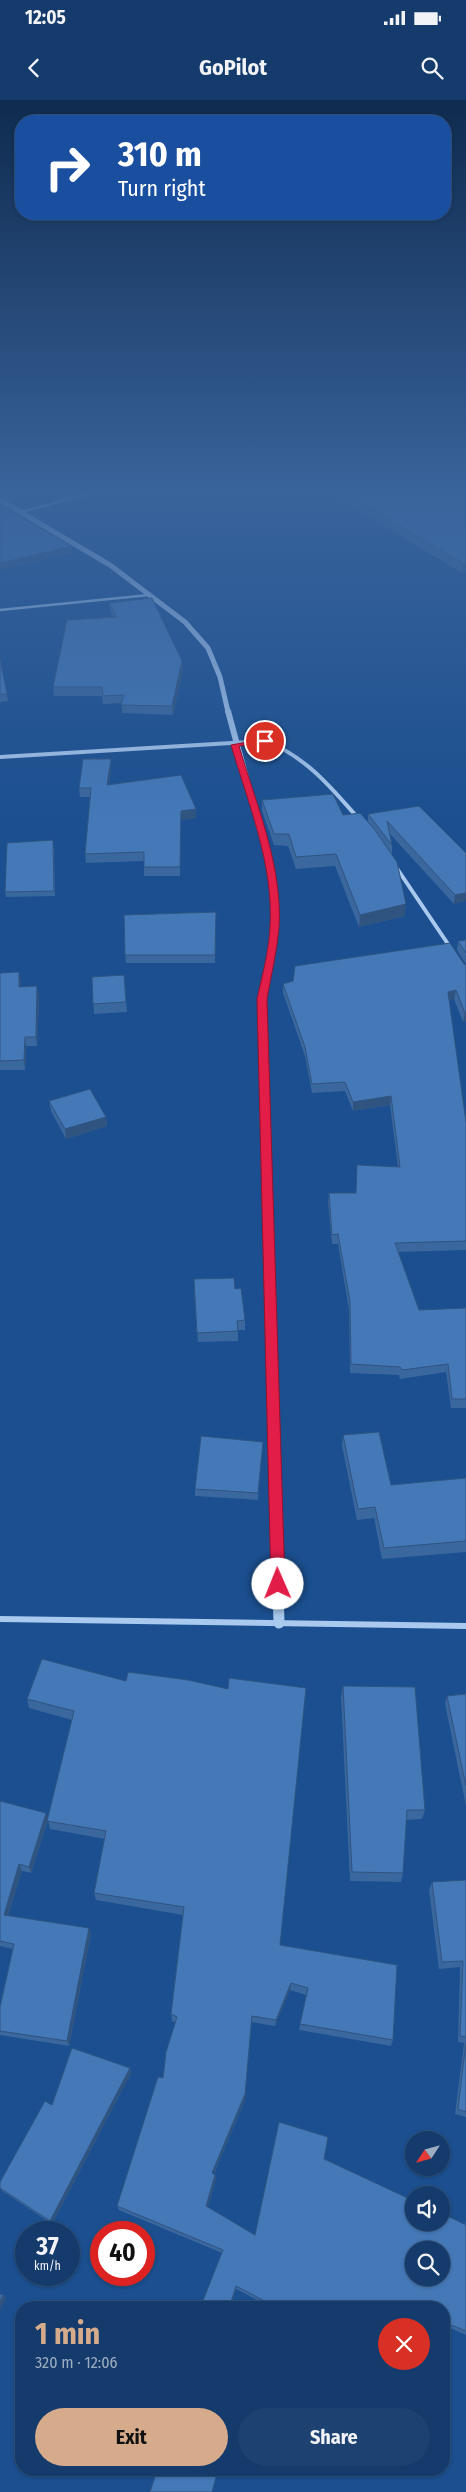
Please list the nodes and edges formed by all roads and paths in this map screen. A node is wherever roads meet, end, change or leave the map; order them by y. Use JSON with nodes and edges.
{"nodes":[{"id":1,"x":103,"y":600,"type":"edge"},
{"id":2,"x":155,"y":600,"type":"edge"},
{"id":3,"x":0,"y":610,"type":"edge"},
{"id":4,"x":235,"y":745,"type":"junction"},
{"id":5,"x":0,"y":757,"type":"edge"},
{"id":6,"x":359,"y":819,"type":"edge"},
{"id":7,"x":394,"y":864,"type":"edge"},
{"id":8,"x":455,"y":954,"type":"edge"},
{"id":9,"x":0,"y":1619,"type":"edge"},
{"id":10,"x":279,"y":1624,"type":"junction"},
{"id":11,"x":466,"y":1626,"type":"edge"}],
"edges":[{"from":1,"to":3,"type":"street"},
{"from":2,"to":4,"type":"street"},
{"from":4,"to":5,"type":"street"},
{"from":4,"to":6,"type":"street"},
{"from":4,"to":10,"type":"street"},
{"from":7,"to":8,"type":"street"},
{"from":9,"to":10,"type":"street"},
{"from":10,"to":11,"type":"street"}]}
